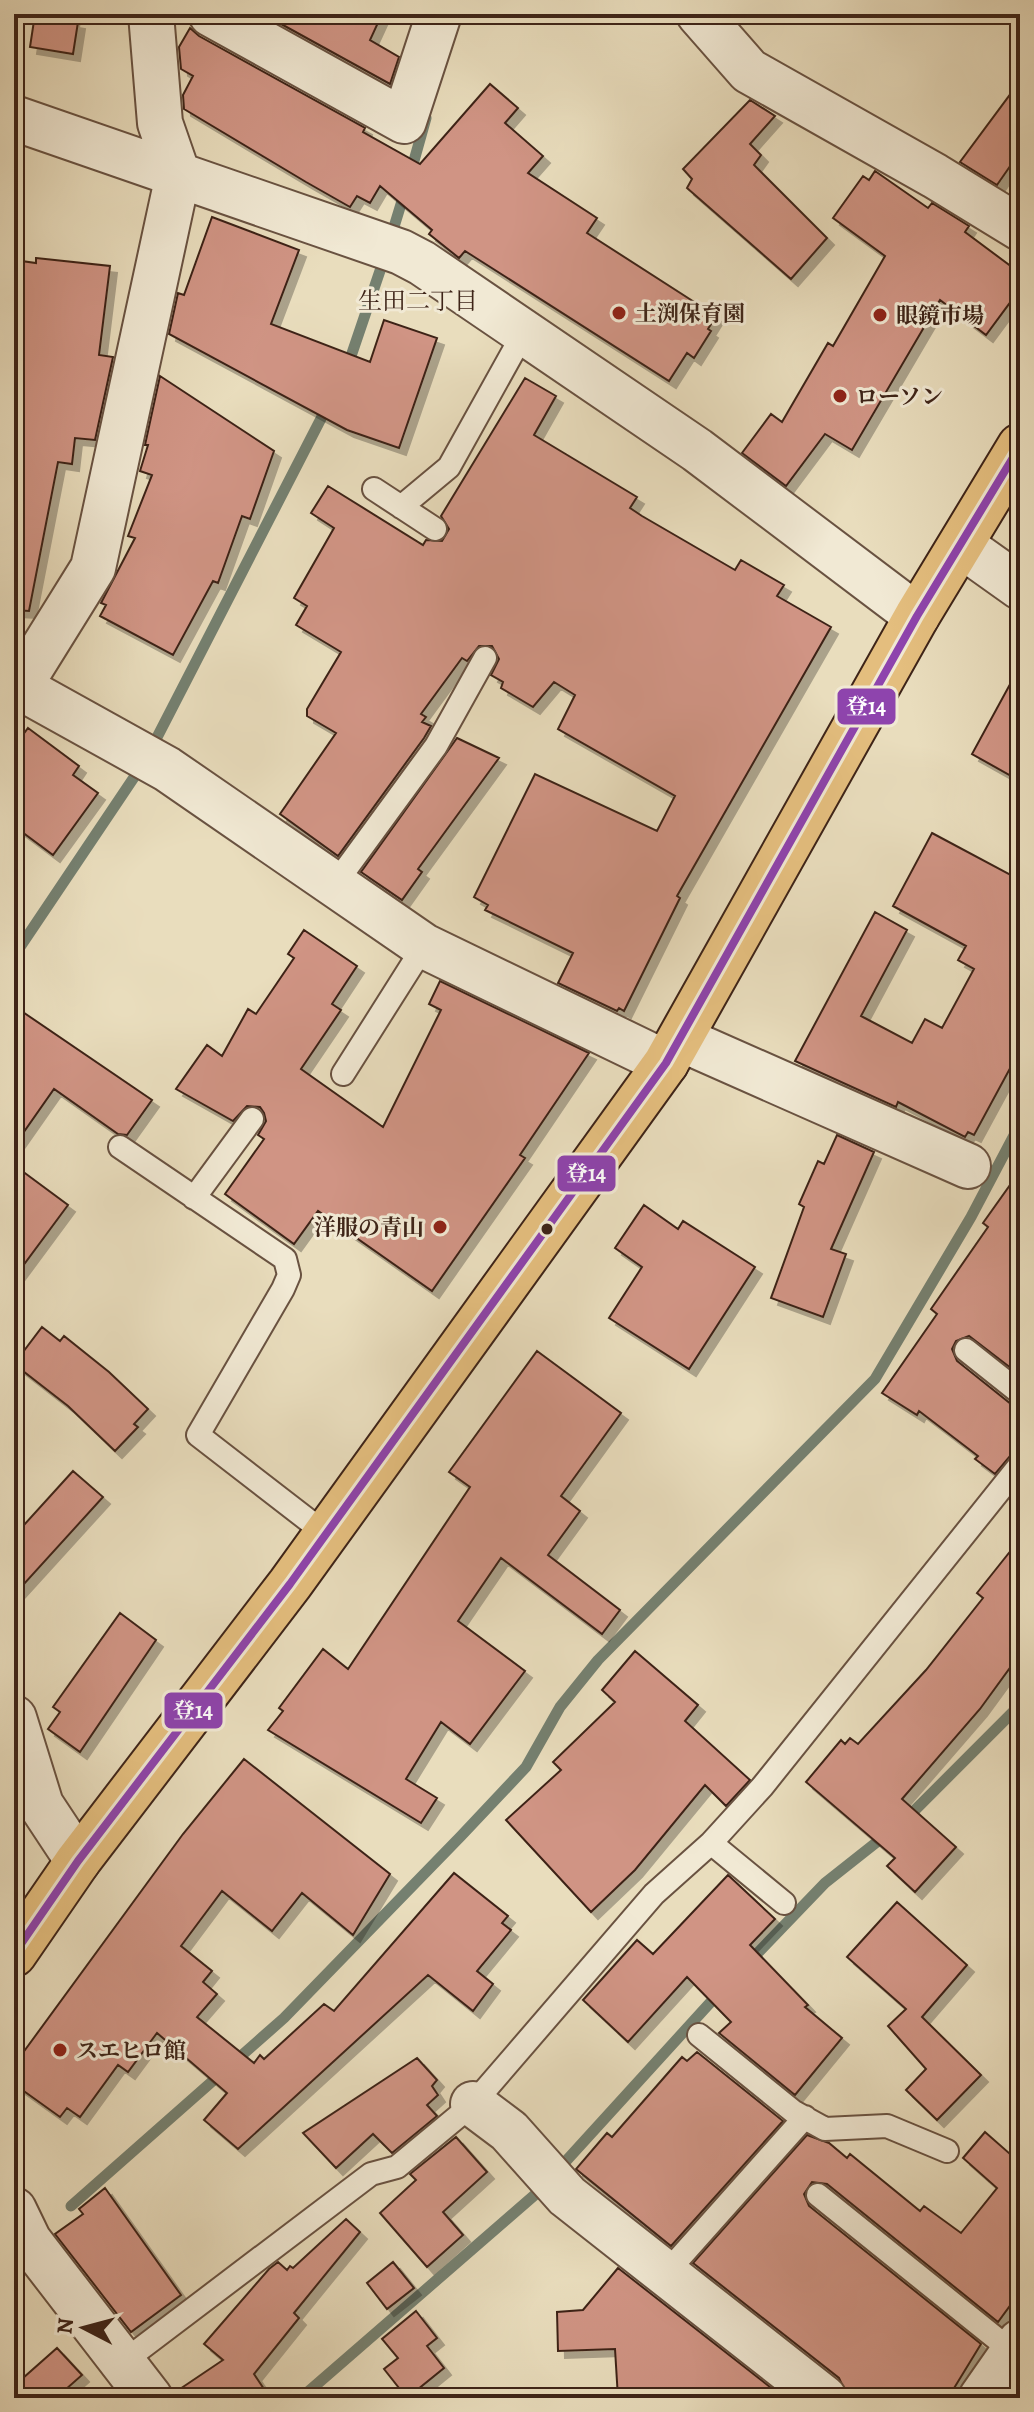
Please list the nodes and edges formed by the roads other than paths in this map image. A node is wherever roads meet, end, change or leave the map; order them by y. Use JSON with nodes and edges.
{"nodes":[{"id":1,"x":151,"y":14,"type":"edge"},
{"id":2,"x":211,"y":14,"type":"edge"},
{"id":3,"x":439,"y":14,"type":"edge"},
{"id":4,"x":699,"y":14,"type":"edge"},
{"id":5,"x":14,"y":118,"type":"edge"},
{"id":6,"x":178,"y":175,"type":"junction"},
{"id":7,"x":1020,"y":228,"type":"edge"},
{"id":8,"x":523,"y":334,"type":"junction"},
{"id":9,"x":1020,"y":446,"type":"edge"},
{"id":10,"x":374,"y":489,"type":"dead end"},
{"id":11,"x":401,"y":507,"type":"junction"},
{"id":12,"x":435,"y":529,"type":"dead end"},
{"id":13,"x":961,"y":545,"type":"junction"},
{"id":14,"x":1020,"y":587,"type":"edge"},
{"id":15,"x":917,"y":616,"type":"junction"},
{"id":16,"x":485,"y":658,"type":"dead end"},
{"id":17,"x":16,"y":689,"type":"edge"},
{"id":18,"x":335,"y":884,"type":"junction"},
{"id":19,"x":424,"y":946,"type":"junction"},
{"id":20,"x":674,"y":1051,"type":"junction"},
{"id":21,"x":343,"y":1074,"type":"dead end"},
{"id":22,"x":252,"y":1119,"type":"dead end"},
{"id":23,"x":120,"y":1147,"type":"dead end"},
{"id":24,"x":968,"y":1166,"type":"dead end"},
{"id":25,"x":194,"y":1198,"type":"junction"},
{"id":26,"x":966,"y":1350,"type":"dead end"},
{"id":27,"x":1020,"y":1393,"type":"edge"},
{"id":28,"x":1020,"y":1465,"type":"edge"},
{"id":29,"x":326,"y":1534,"type":"junction"},
{"id":30,"x":14,"y":1718,"type":"edge"},
{"id":31,"x":711,"y":1843,"type":"junction"},
{"id":32,"x":78,"y":1861,"type":"junction"},
{"id":33,"x":784,"y":1903,"type":"dead end"},
{"id":34,"x":14,"y":1954,"type":"edge"},
{"id":35,"x":699,"y":2035,"type":"dead end"},
{"id":36,"x":473,"y":2104,"type":"junction"},
{"id":37,"x":805,"y":2117,"type":"junction"},
{"id":38,"x":947,"y":2151,"type":"dead end"},
{"id":39,"x":818,"y":2195,"type":"dead end"},
{"id":40,"x":14,"y":2210,"type":"edge"},
{"id":41,"x":667,"y":2272,"type":"junction"},
{"id":42,"x":1016,"y":2347,"type":"edge"},
{"id":43,"x":123,"y":2362,"type":"junction"},
{"id":44,"x":150,"y":2398,"type":"edge"},
{"id":45,"x":824,"y":2398,"type":"edge"},
{"id":46,"x":981,"y":2398,"type":"edge"}],
"edges":[{"from":1,"to":6,"type":"street"},
{"from":2,"to":3,"type":"street"},
{"from":4,"to":7,"type":"street"},
{"from":5,"to":6,"type":"street"},
{"from":6,"to":8,"type":"street"},
{"from":6,"to":17,"type":"street"},
{"from":8,"to":11,"type":"lane"},
{"from":8,"to":15,"type":"street"},
{"from":9,"to":13,"type":"main road"},
{"from":10,"to":11,"type":"lane"},
{"from":11,"to":12,"type":"lane"},
{"from":13,"to":14,"type":"street"},
{"from":13,"to":15,"type":"main road"},
{"from":15,"to":20,"type":"main road"},
{"from":16,"to":18,"type":"lane"},
{"from":17,"to":18,"type":"street"},
{"from":18,"to":19,"type":"street"},
{"from":19,"to":20,"type":"street"},
{"from":19,"to":21,"type":"lane"},
{"from":20,"to":24,"type":"street"},
{"from":20,"to":29,"type":"main road"},
{"from":22,"to":25,"type":"lane"},
{"from":23,"to":25,"type":"lane"},
{"from":25,"to":29,"type":"lane"},
{"from":26,"to":27,"type":"lane"},
{"from":28,"to":31,"type":"lane"},
{"from":29,"to":32,"type":"main road"},
{"from":30,"to":32,"type":"street"},
{"from":31,"to":33,"type":"lane"},
{"from":31,"to":36,"type":"lane"},
{"from":32,"to":34,"type":"main road"},
{"from":35,"to":37,"type":"lane"},
{"from":36,"to":41,"type":"street"},
{"from":36,"to":43,"type":"lane"},
{"from":37,"to":38,"type":"lane"},
{"from":37,"to":41,"type":"lane"},
{"from":39,"to":42,"type":"lane"},
{"from":40,"to":43,"type":"street"},
{"from":41,"to":45,"type":"street"},
{"from":42,"to":46,"type":"street"},
{"from":43,"to":44,"type":"street"}]}
